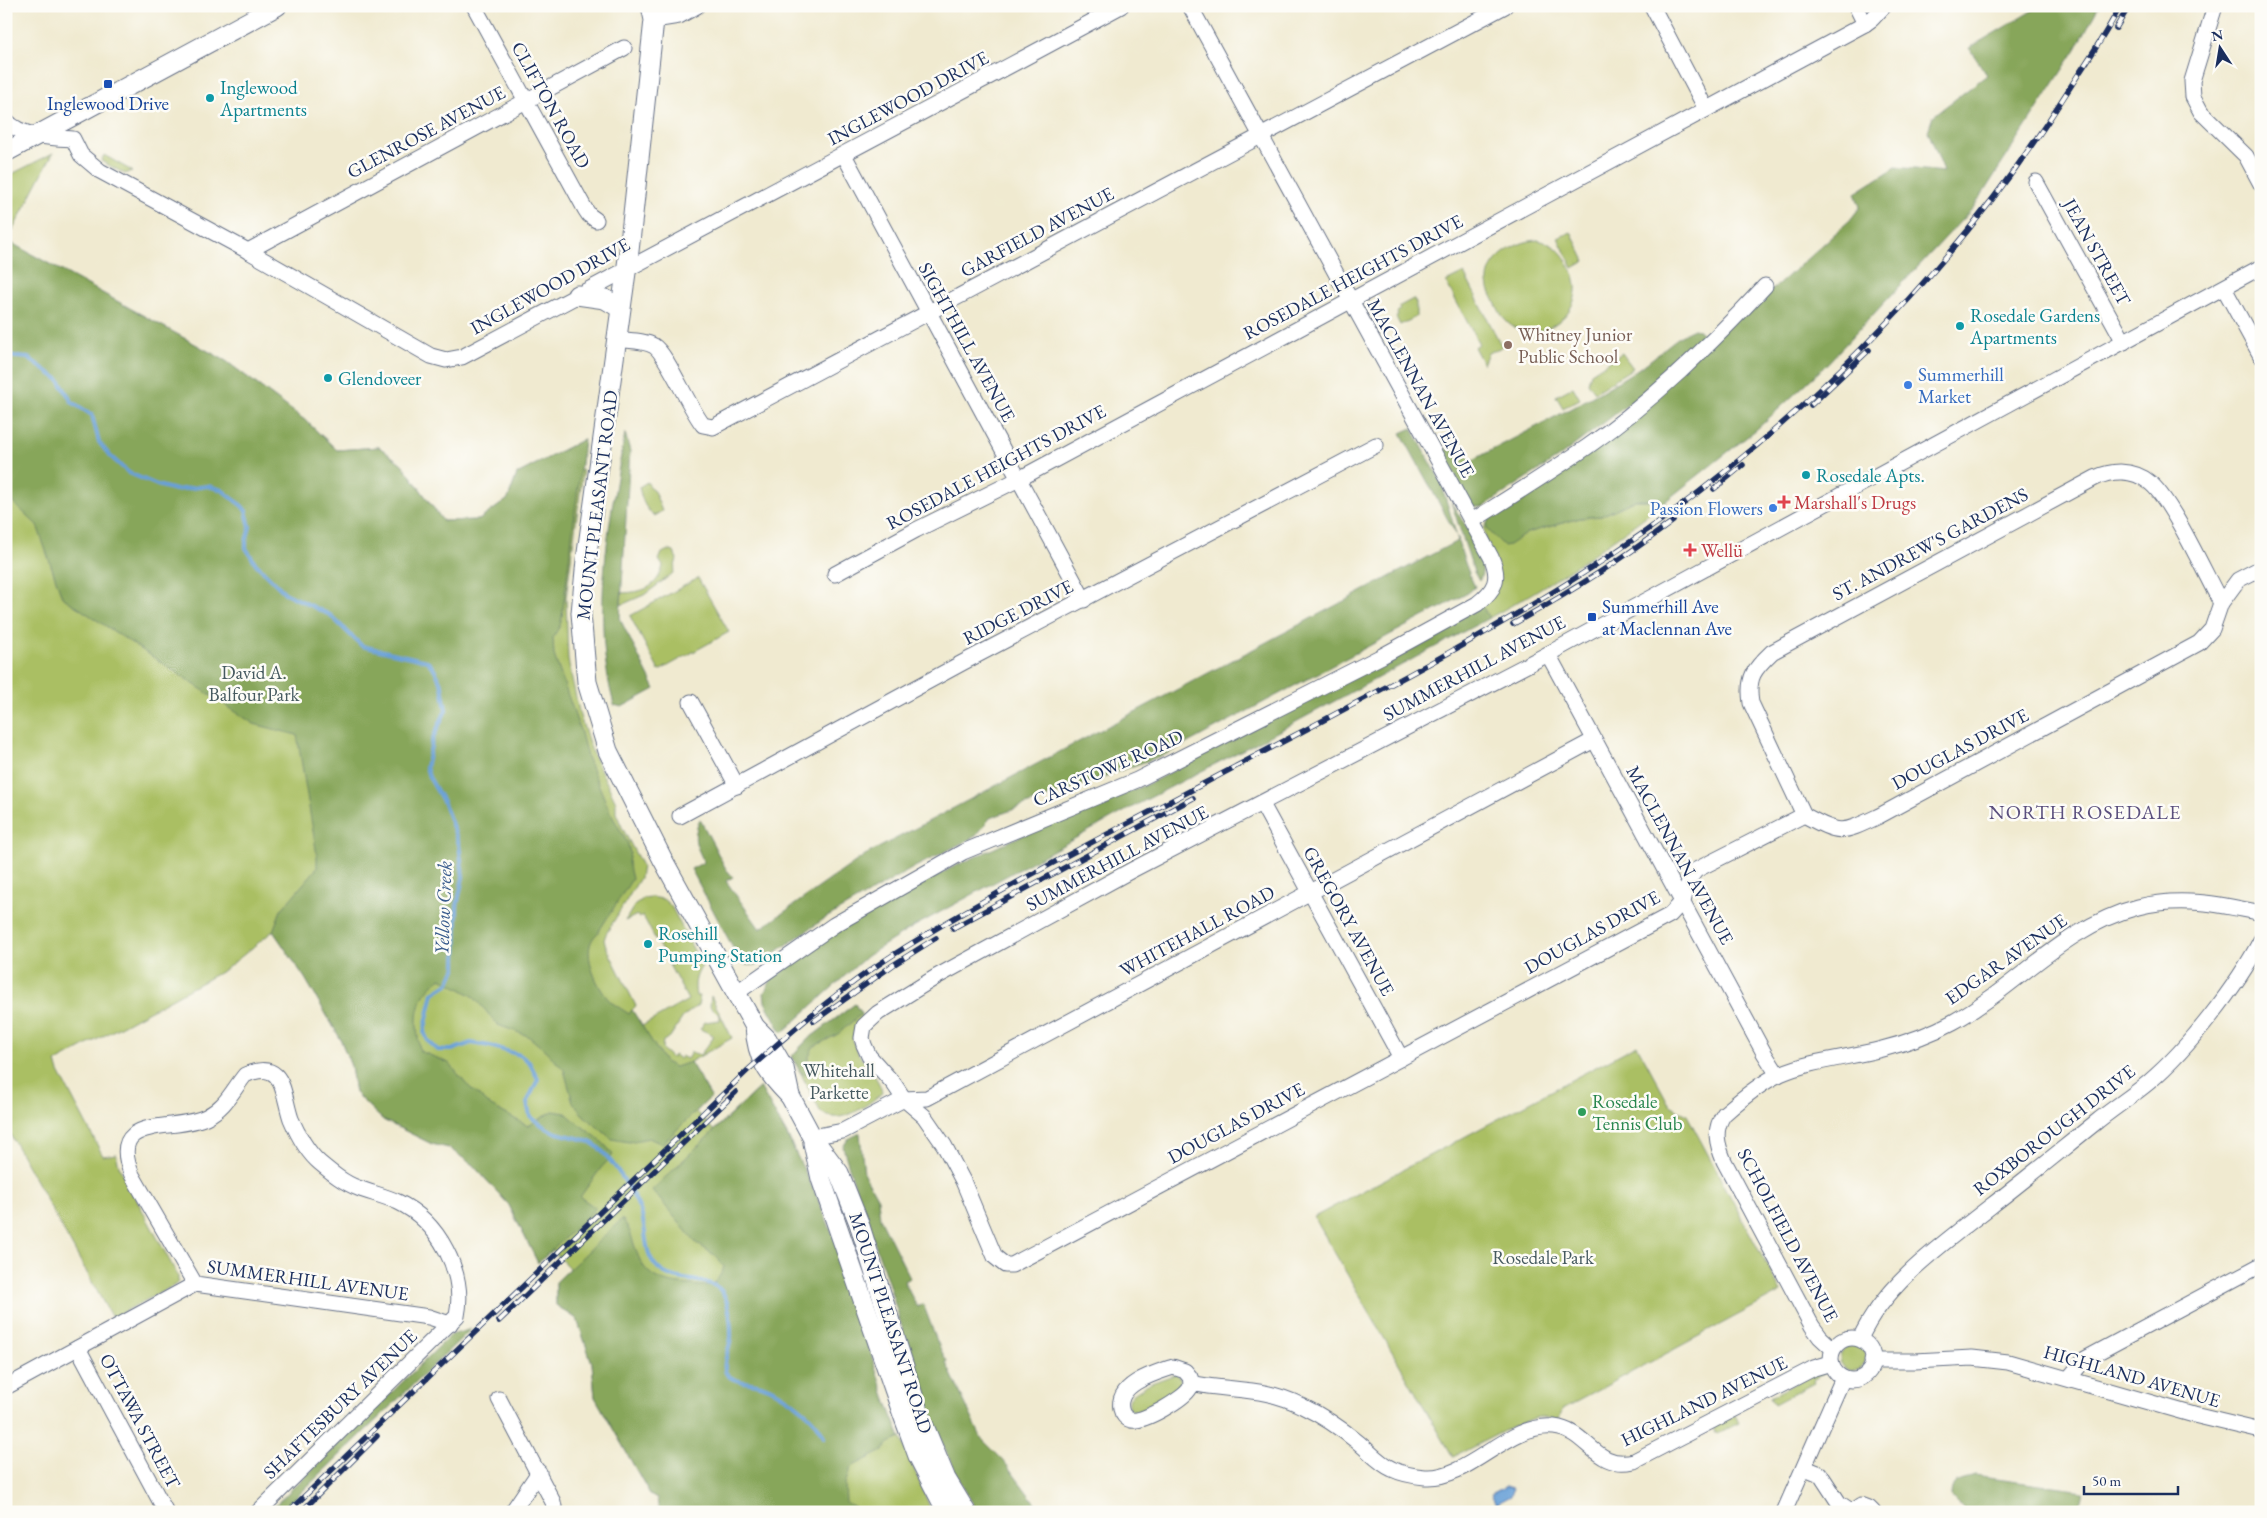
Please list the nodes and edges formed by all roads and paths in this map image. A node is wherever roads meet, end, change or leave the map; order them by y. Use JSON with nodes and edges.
{"nodes":[{"id":1,"x":276,"y":6,"type":"edge"},
{"id":2,"x":474,"y":6,"type":"edge"},
{"id":3,"x":697,"y":6,"type":"edge"},
{"id":4,"x":1121,"y":6,"type":"edge"},
{"id":5,"x":1190,"y":6,"type":"edge"},
{"id":6,"x":1505,"y":6,"type":"edge"},
{"id":7,"x":1652,"y":6,"type":"edge"},
{"id":8,"x":1856,"y":6,"type":"edge"},
{"id":9,"x":1884,"y":6,"type":"edge"},
{"id":10,"x":2214,"y":6,"type":"edge"},
{"id":11,"x":652,"y":13,"type":"edge"},
{"id":12,"x":1865,"y":24,"type":"junction"},
{"id":13,"x":624,"y":48,"type":"dead end"},
{"id":14,"x":525,"y":101,"type":"junction"},
{"id":15,"x":1706,"y":109,"type":"junction"},
{"id":16,"x":6,"y":120,"type":"edge"},
{"id":17,"x":37,"y":136,"type":"junction"},
{"id":18,"x":1260,"y":137,"type":"junction"},
{"id":19,"x":6,"y":152,"type":"edge"},
{"id":20,"x":844,"y":155,"type":"junction"},
{"id":21,"x":2036,"y":182,"type":"dead end"},
{"id":22,"x":2261,"y":184,"type":"edge"},
{"id":23,"x":596,"y":220,"type":"dead end"},
{"id":24,"x":248,"y":251,"type":"junction"},
{"id":25,"x":2261,"y":266,"type":"edge"},
{"id":26,"x":626,"y":267,"type":"junction"},
{"id":27,"x":1765,"y":286,"type":"dead end"},
{"id":28,"x":2224,"y":288,"type":"junction"},
{"id":29,"x":577,"y":295,"type":"junction"},
{"id":30,"x":1350,"y":301,"type":"junction"},
{"id":31,"x":620,"y":308,"type":"junction"},
{"id":32,"x":928,"y":312,"type":"junction"},
{"id":33,"x":616,"y":339,"type":"junction"},
{"id":34,"x":2124,"y":342,"type":"junction"},
{"id":35,"x":2261,"y":356,"type":"edge"},
{"id":36,"x":1376,"y":445,"type":"dead end"},
{"id":37,"x":1019,"y":479,"type":"junction"},
{"id":38,"x":1472,"y":522,"type":"junction"},
{"id":39,"x":2261,"y":568,"type":"edge"},
{"id":40,"x":836,"y":574,"type":"dead end"},
{"id":41,"x":1496,"y":580,"type":"joint"},
{"id":42,"x":1084,"y":600,"type":"junction"},
{"id":43,"x":2221,"y":603,"type":"junction"},
{"id":44,"x":1548,"y":654,"type":"junction"},
{"id":45,"x":691,"y":702,"type":"dead end"},
{"id":46,"x":1594,"y":740,"type":"junction"},
{"id":47,"x":737,"y":786,"type":"junction"},
{"id":48,"x":1262,"y":804,"type":"junction"},
{"id":49,"x":680,"y":816,"type":"dead end"},
{"id":50,"x":1804,"y":816,"type":"junction"},
{"id":51,"x":1310,"y":893,"type":"junction"},
{"id":52,"x":1682,"y":900,"type":"junction"},
{"id":53,"x":2261,"y":913,"type":"edge"},
{"id":54,"x":2261,"y":940,"type":"edge"},
{"id":55,"x":736,"y":993,"type":"junction"},
{"id":56,"x":1401,"y":1058,"type":"junction"},
{"id":57,"x":1778,"y":1075,"type":"junction"},
{"id":58,"x":904,"y":1099,"type":"junction"},
{"id":59,"x":812,"y":1137,"type":"junction"},
{"id":60,"x":2261,"y":1265,"type":"edge"},
{"id":61,"x":195,"y":1284,"type":"junction"},
{"id":62,"x":450,"y":1324,"type":"junction"},
{"id":63,"x":1860,"y":1339,"type":"junction"},
{"id":64,"x":78,"y":1348,"type":"junction"},
{"id":65,"x":1832,"y":1356,"type":"junction"},
{"id":66,"x":1872,"y":1361,"type":"junction"},
{"id":67,"x":1843,"y":1378,"type":"junction"},
{"id":68,"x":2069,"y":1378,"type":"junction"},
{"id":69,"x":1191,"y":1383,"type":"junction"},
{"id":70,"x":6,"y":1387,"type":"edge"},
{"id":71,"x":500,"y":1399,"type":"dead end"},
{"id":72,"x":2261,"y":1431,"type":"edge"},
{"id":73,"x":1805,"y":1468,"type":"junction"},
{"id":74,"x":539,"y":1472,"type":"junction"},
{"id":75,"x":1851,"y":1511,"type":"edge"},
{"id":76,"x":166,"y":1512,"type":"edge"},
{"id":77,"x":258,"y":1512,"type":"edge"},
{"id":78,"x":512,"y":1512,"type":"edge"},
{"id":79,"x":555,"y":1512,"type":"edge"},
{"id":80,"x":947,"y":1512,"type":"edge"},
{"id":81,"x":966,"y":1512,"type":"edge"},
{"id":82,"x":1784,"y":1512,"type":"edge"},
{"id":83,"x":1873,"y":1512,"type":"edge"}],
"edges":[{"from":1,"to":17,"type":"main road"},
{"from":2,"to":14,"type":"street","name":"CLIFTON ROAD"},
{"from":3,"to":11,"type":"street"},
{"from":4,"to":20,"type":"street","name":"INGLEWOOD DRIVE"},
{"from":5,"to":18,"type":"street","name":"MACLENNAN AVENUE"},
{"from":6,"to":18,"type":"street","name":"GARFIELD AVENUE"},
{"from":7,"to":15,"type":"street"},
{"from":8,"to":12,"type":"street"},
{"from":9,"to":12,"type":"street","name":"ROSEDALE HEIGHTS DRIVE"},
{"from":10,"to":22,"type":"street"},
{"from":11,"to":26,"type":"main road","name":"MOUNT PLEASANT ROAD"},
{"from":12,"to":15,"type":"street","name":"ROSEDALE HEIGHTS DRIVE"},
{"from":13,"to":14,"type":"street","name":"GLENROSE AVENUE"},
{"from":14,"to":23,"type":"street","name":"CLIFTON ROAD"},
{"from":14,"to":24,"type":"street","name":"GLENROSE AVENUE"},
{"from":15,"to":30,"type":"street","name":"ROSEDALE HEIGHTS DRIVE"},
{"from":16,"to":17,"type":"street","name":"INGLEWOOD DRIVE"},
{"from":17,"to":19,"type":"main road"},
{"from":17,"to":24,"type":"street","name":"INGLEWOOD DRIVE"},
{"from":18,"to":30,"type":"street","name":"MACLENNAN AVENUE"},
{"from":18,"to":32,"type":"street","name":"GARFIELD AVENUE"},
{"from":20,"to":26,"type":"street","name":"INGLEWOOD DRIVE"},
{"from":20,"to":32,"type":"street","name":"SIGHTHILL AVENUE"},
{"from":21,"to":34,"type":"street","name":"JEAN STREET"},
{"from":24,"to":29,"type":"street","name":"INGLEWOOD DRIVE"},
{"from":25,"to":28,"type":"street","name":"SUMMERHILL AVENUE"},
{"from":26,"to":29,"type":"street","name":"INGLEWOOD DRIVE"},
{"from":26,"to":31,"type":"main road","name":"MOUNT PLEASANT ROAD"},
{"from":27,"to":38,"type":"street"},
{"from":28,"to":34,"type":"street","name":"SUMMERHILL AVENUE"},
{"from":28,"to":35,"type":"street"},
{"from":29,"to":31,"type":"main road"},
{"from":30,"to":37,"type":"street","name":"ROSEDALE HEIGHTS DRIVE"},
{"from":30,"to":38,"type":"street","name":"MACLENNAN AVENUE"},
{"from":31,"to":33,"type":"main road","name":"MOUNT PLEASANT ROAD"},
{"from":32,"to":33,"type":"street","name":"GARFIELD AVENUE"},
{"from":32,"to":37,"type":"street","name":"SIGHTHILL AVENUE"},
{"from":33,"to":55,"type":"main road","name":"MOUNT PLEASANT ROAD"},
{"from":34,"to":44,"type":"street","name":"SUMMERHILL AVENUE"},
{"from":36,"to":42,"type":"street","name":"RIDGE DRIVE"},
{"from":37,"to":40,"type":"street","name":"ROSEDALE HEIGHTS DRIVE"},
{"from":37,"to":42,"type":"street","name":"SIGHTHILL AVENUE"},
{"from":38,"to":41,"type":"street","name":"MACLENNAN AVENUE"},
{"from":39,"to":43,"type":"street","name":"DOUGLAS DRIVE"},
{"from":41,"to":55,"type":"street","name":"CARSTOWE ROAD"},
{"from":42,"to":47,"type":"street","name":"RIDGE DRIVE"},
{"from":43,"to":50,"type":"street","name":"DOUGLAS DRIVE"},
{"from":43,"to":50,"type":"street","name":"ST. ANDREW'S GARDENS"},
{"from":44,"to":46,"type":"street","name":"MACLENNAN AVENUE"},
{"from":44,"to":48,"type":"street","name":"SUMMERHILL AVENUE"},
{"from":45,"to":47,"type":"street"},
{"from":46,"to":51,"type":"street","name":"WHITEHALL ROAD"},
{"from":46,"to":52,"type":"street","name":"MACLENNAN AVENUE"},
{"from":47,"to":49,"type":"street","name":"RIDGE DRIVE"},
{"from":48,"to":51,"type":"street","name":"GREGORY AVENUE"},
{"from":48,"to":58,"type":"street","name":"SUMMERHILL AVENUE"},
{"from":50,"to":52,"type":"street","name":"DOUGLAS DRIVE"},
{"from":51,"to":56,"type":"street","name":"GREGORY AVENUE"},
{"from":51,"to":58,"type":"street","name":"WHITEHALL ROAD"},
{"from":52,"to":56,"type":"street","name":"DOUGLAS DRIVE"},
{"from":52,"to":57,"type":"street","name":"MACLENNAN AVENUE"},
{"from":53,"to":57,"type":"street","name":"EDGAR AVENUE"},
{"from":54,"to":63,"type":"street","name":"ROXBOROUGH DRIVE"},
{"from":55,"to":59,"type":"main road","name":"MOUNT PLEASANT ROAD"},
{"from":56,"to":58,"type":"street","name":"DOUGLAS DRIVE"},
{"from":57,"to":65,"type":"street","name":"SCHOLFIELD AVENUE"},
{"from":58,"to":59,"type":"street","name":"WHITEHALL ROAD"},
{"from":59,"to":80,"type":"main road","name":"MOUNT PLEASANT ROAD"},
{"from":59,"to":81,"type":"main road","name":"MOUNT PLEASANT ROAD"},
{"from":60,"to":68,"type":"street"},
{"from":61,"to":62,"type":"street","name":"SUMMERHILL AVENUE"},
{"from":61,"to":62,"type":"street"},
{"from":61,"to":64,"type":"street","name":"SUMMERHILL AVENUE"},
{"from":62,"to":77,"type":"street","name":"SHAFTESBURY AVENUE"},
{"from":63,"to":65,"type":"street"},
{"from":63,"to":66,"type":"street"},
{"from":64,"to":70,"type":"street","name":"SUMMERHILL AVENUE"},
{"from":64,"to":76,"type":"street","name":"OTTAWA STREET"},
{"from":65,"to":67,"type":"street"},
{"from":65,"to":69,"type":"street","name":"HIGHLAND AVENUE"},
{"from":66,"to":67,"type":"street"},
{"from":66,"to":68,"type":"street","name":"HIGHLAND AVENUE"},
{"from":67,"to":73,"type":"street"},
{"from":68,"to":72,"type":"street","name":"HIGHLAND AVENUE"},
{"from":69,"to":69,"type":"street"},
{"from":71,"to":74,"type":"street"},
{"from":73,"to":75,"type":"street"},
{"from":73,"to":82,"type":"street"},
{"from":74,"to":78,"type":"street"},
{"from":74,"to":79,"type":"street"},
{"from":75,"to":83,"type":"street"}]}
